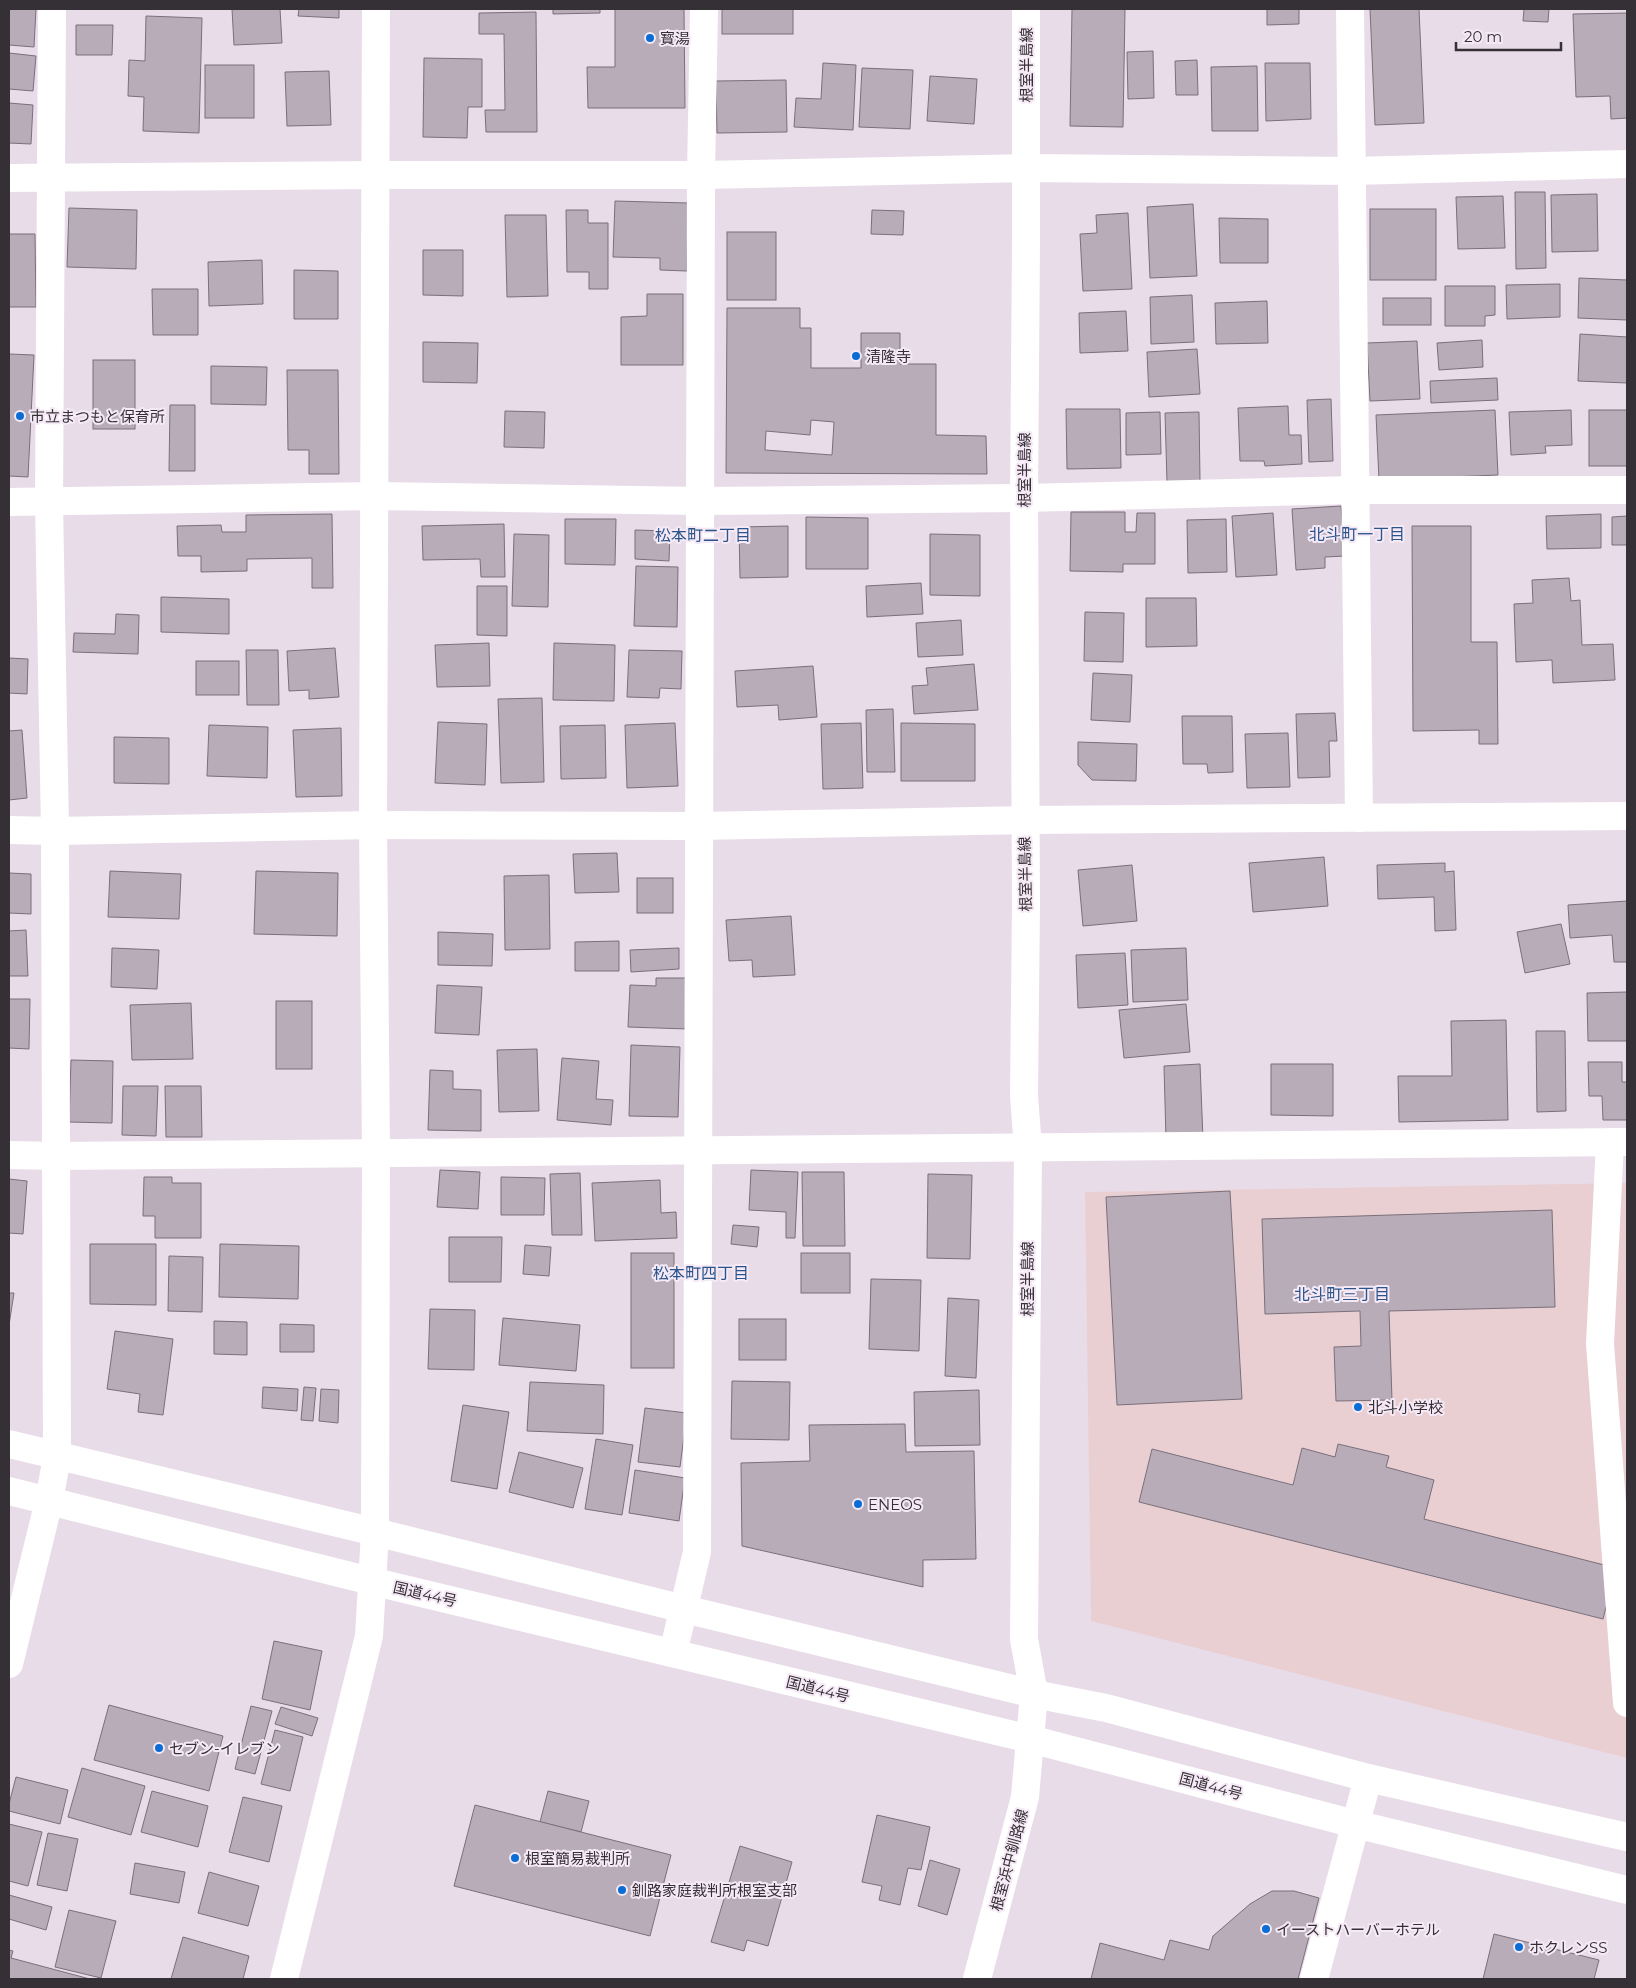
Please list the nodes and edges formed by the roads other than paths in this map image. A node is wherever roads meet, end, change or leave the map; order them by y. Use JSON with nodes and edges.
{"nodes":[{"id":1,"x":52,"y":9,"type":"edge"},
{"id":2,"x":376,"y":9,"type":"edge"},
{"id":3,"x":704,"y":9,"type":"edge"},
{"id":4,"x":1026,"y":9,"type":"edge"},
{"id":5,"x":1350,"y":9,"type":"edge"},
{"id":6,"x":1627,"y":164,"type":"edge"},
{"id":7,"x":1026,"y":168,"type":"junction"},
{"id":8,"x":1352,"y":170,"type":"junction"},
{"id":9,"x":375,"y":175,"type":"junction"},
{"id":10,"x":701,"y":175,"type":"junction"},
{"id":11,"x":9,"y":178,"type":"edge"},
{"id":12,"x":51,"y":179,"type":"junction"},
{"id":13,"x":1355,"y":490,"type":"junction"},
{"id":14,"x":1627,"y":490,"type":"edge"},
{"id":15,"x":375,"y":496,"type":"junction"},
{"id":16,"x":1024,"y":498,"type":"junction"},
{"id":17,"x":700,"y":501,"type":"junction"},
{"id":18,"x":9,"y":502,"type":"edge"},
{"id":19,"x":49,"y":503,"type":"junction"},
{"id":20,"x":1627,"y":816,"type":"edge"},
{"id":21,"x":1359,"y":818,"type":"junction"},
{"id":22,"x":1025,"y":820,"type":"junction"},
{"id":23,"x":374,"y":825,"type":"junction"},
{"id":24,"x":699,"y":826,"type":"junction"},
{"id":25,"x":9,"y":830,"type":"edge"},
{"id":26,"x":55,"y":831,"type":"junction"},
{"id":27,"x":1618,"y":1142,"type":"edge"},
{"id":28,"x":1028,"y":1148,"type":"junction"},
{"id":29,"x":698,"y":1150,"type":"junction"},
{"id":30,"x":376,"y":1152,"type":"junction"},
{"id":31,"x":9,"y":1155,"type":"edge"},
{"id":32,"x":56,"y":1156,"type":"junction"},
{"id":33,"x":9,"y":1444,"type":"edge"},
{"id":34,"x":57,"y":1457,"type":"junction"},
{"id":35,"x":9,"y":1491,"type":"edge"},
{"id":36,"x":49,"y":1501,"type":"junction"},
{"id":37,"x":375,"y":1532,"type":"junction"},
{"id":38,"x":371,"y":1581,"type":"junction"},
{"id":39,"x":684,"y":1609,"type":"junction"},
{"id":40,"x":673,"y":1653,"type":"junction"},
{"id":41,"x":9,"y":1664,"type":"edge"},
{"id":42,"x":1034,"y":1694,"type":"junction"},
{"id":43,"x":1627,"y":1703,"type":"edge"},
{"id":44,"x":1030,"y":1739,"type":"junction"},
{"id":45,"x":1368,"y":1778,"type":"junction"},
{"id":46,"x":1355,"y":1824,"type":"junction"},
{"id":47,"x":1627,"y":1837,"type":"edge"},
{"id":48,"x":1627,"y":1890,"type":"edge"},
{"id":49,"x":284,"y":1979,"type":"edge"},
{"id":50,"x":977,"y":1979,"type":"edge"},
{"id":51,"x":1314,"y":1979,"type":"edge"}],
"edges":[{"from":1,"to":12,"type":"main road"},
{"from":2,"to":9,"type":"main road"},
{"from":3,"to":10,"type":"main road"},
{"from":4,"to":7,"type":"main road","name":"根室半島線"},
{"from":5,"to":8,"type":"main road"},
{"from":6,"to":8,"type":"main road"},
{"from":7,"to":8,"type":"main road"},
{"from":7,"to":10,"type":"main road"},
{"from":7,"to":16,"type":"main road","name":"根室半島線"},
{"from":8,"to":13,"type":"main road"},
{"from":9,"to":10,"type":"main road"},
{"from":9,"to":12,"type":"main road"},
{"from":9,"to":15,"type":"main road"},
{"from":10,"to":17,"type":"main road"},
{"from":11,"to":12,"type":"main road"},
{"from":12,"to":19,"type":"main road"},
{"from":13,"to":14,"type":"main road"},
{"from":13,"to":16,"type":"main road"},
{"from":13,"to":21,"type":"main road"},
{"from":15,"to":17,"type":"main road"},
{"from":15,"to":19,"type":"main road"},
{"from":15,"to":23,"type":"main road"},
{"from":16,"to":17,"type":"main road"},
{"from":16,"to":22,"type":"main road","name":"根室半島線"},
{"from":17,"to":24,"type":"main road"},
{"from":18,"to":19,"type":"main road"},
{"from":19,"to":26,"type":"main road"},
{"from":20,"to":21,"type":"main road"},
{"from":21,"to":22,"type":"main road"},
{"from":22,"to":24,"type":"main road"},
{"from":22,"to":28,"type":"main road","name":"根室半島線"},
{"from":23,"to":24,"type":"main road"},
{"from":23,"to":26,"type":"main road"},
{"from":23,"to":30,"type":"main road"},
{"from":24,"to":29,"type":"main road"},
{"from":25,"to":26,"type":"main road"},
{"from":26,"to":32,"type":"main road"},
{"from":27,"to":28,"type":"main road"},
{"from":27,"to":43,"type":"main road"},
{"from":28,"to":29,"type":"main road"},
{"from":28,"to":42,"type":"main road","name":"根室半島線"},
{"from":29,"to":30,"type":"main road"},
{"from":29,"to":39,"type":"main road"},
{"from":30,"to":32,"type":"main road"},
{"from":30,"to":37,"type":"main road"},
{"from":31,"to":32,"type":"main road"},
{"from":32,"to":34,"type":"main road"},
{"from":33,"to":34,"type":"main road"},
{"from":34,"to":36,"type":"main road"},
{"from":34,"to":37,"type":"main road"},
{"from":35,"to":36,"type":"main road","name":"国道44号"},
{"from":36,"to":38,"type":"main road","name":"国道44号"},
{"from":36,"to":41,"type":"main road"},
{"from":37,"to":38,"type":"main road"},
{"from":37,"to":39,"type":"main road"},
{"from":38,"to":40,"type":"main road","name":"国道44号"},
{"from":38,"to":49,"type":"main road"},
{"from":39,"to":40,"type":"main road"},
{"from":39,"to":42,"type":"main road"},
{"from":40,"to":44,"type":"main road","name":"国道44号"},
{"from":42,"to":44,"type":"main road","name":"根室半島線"},
{"from":42,"to":45,"type":"main road"},
{"from":44,"to":46,"type":"main road","name":"国道44号"},
{"from":44,"to":50,"type":"main road","name":"根室浜中釧路線"},
{"from":45,"to":46,"type":"main road"},
{"from":45,"to":47,"type":"main road"},
{"from":46,"to":48,"type":"main road","name":"国道44号"},
{"from":46,"to":51,"type":"main road"}]}
